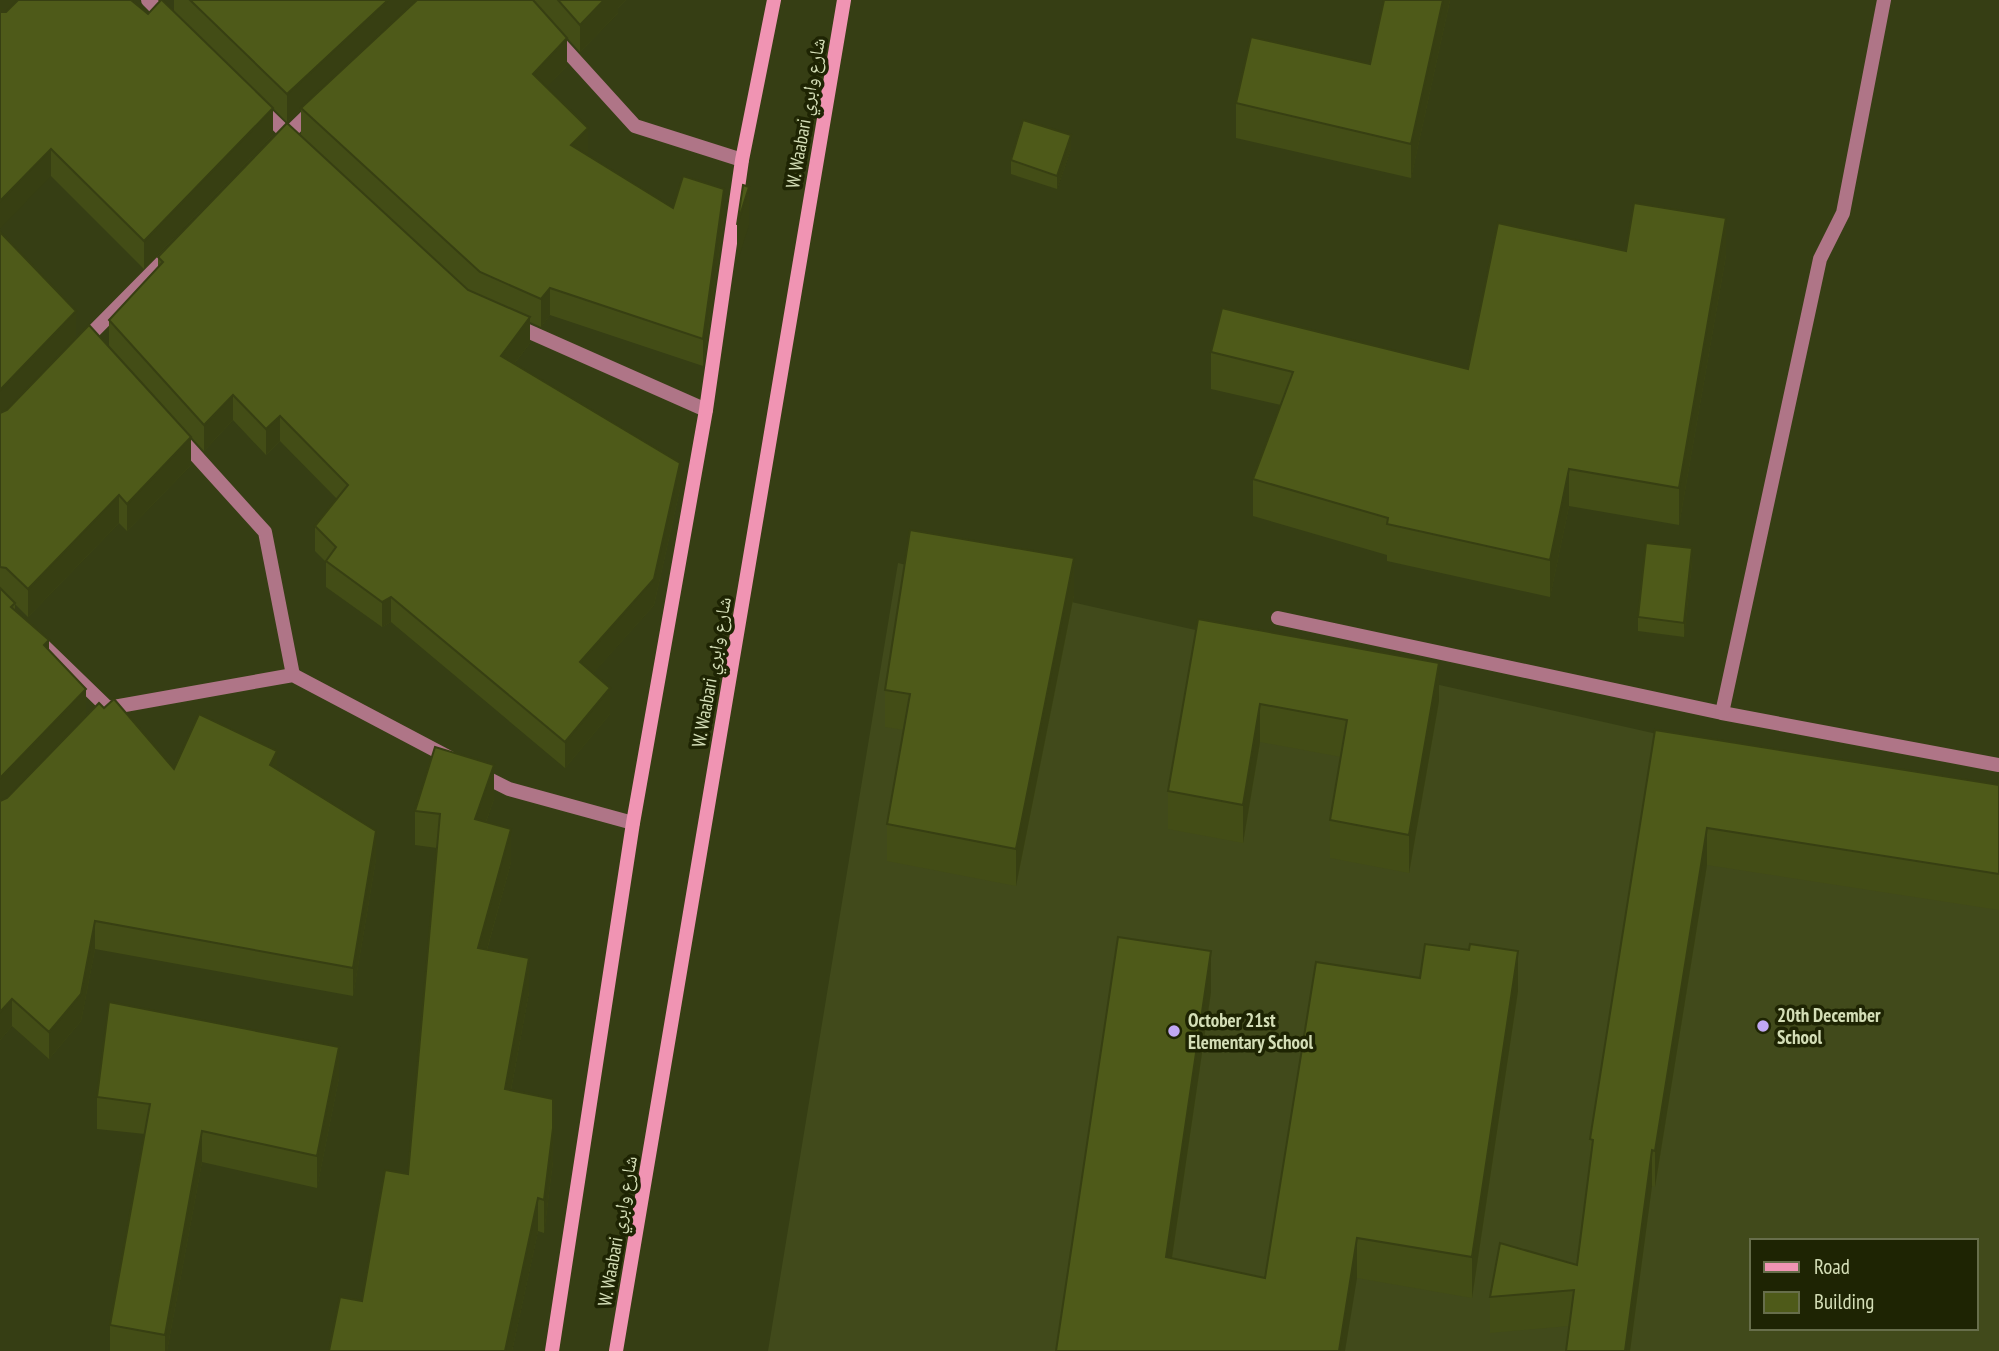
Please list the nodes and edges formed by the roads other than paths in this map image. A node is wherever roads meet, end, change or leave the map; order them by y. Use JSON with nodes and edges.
{"nodes":[{"id":1,"x":148,"y":0,"type":"edge"},
{"id":2,"x":774,"y":0,"type":"edge"},
{"id":3,"x":844,"y":0,"type":"edge"},
{"id":4,"x":1884,"y":0,"type":"edge"},
{"id":5,"x":178,"y":29,"type":"edge"},
{"id":6,"x":546,"y":29,"type":"edge"},
{"id":7,"x":247,"y":96,"type":"edge"},
{"id":8,"x":326,"y":99,"type":"edge"},
{"id":9,"x":287,"y":135,"type":"junction"},
{"id":10,"x":307,"y":153,"type":"edge"},
{"id":11,"x":268,"y":154,"type":"edge"},
{"id":12,"x":741,"y":160,"type":"junction"},
{"id":13,"x":183,"y":240,"type":"edge"},
{"id":14,"x":501,"y":319,"type":"edge"},
{"id":15,"x":71,"y":356,"type":"edge"},
{"id":16,"x":706,"y":410,"type":"junction"},
{"id":17,"x":172,"y":429,"type":"edge"},
{"id":18,"x":1278,"y":618,"type":"dead end"},
{"id":19,"x":29,"y":632,"type":"edge"},
{"id":20,"x":293,"y":675,"type":"junction"},
{"id":21,"x":108,"y":708,"type":"junction"},
{"id":22,"x":1722,"y":713,"type":"junction"},
{"id":23,"x":90,"y":726,"type":"edge"},
{"id":24,"x":1999,"y":765,"type":"edge"},
{"id":25,"x":633,"y":822,"type":"junction"},
{"id":26,"x":552,"y":1351,"type":"edge"},
{"id":27,"x":616,"y":1351,"type":"edge"}],
"edges":[{"from":1,"to":5,"type":"street"},
{"from":2,"to":12,"type":"main road"},
{"from":3,"to":27,"type":"main road","name":"W. Waabari شارع وابري"},
{"from":4,"to":22,"type":"street"},
{"from":6,"to":12,"type":"street"},
{"from":7,"to":9,"type":"street"},
{"from":8,"to":9,"type":"street"},
{"from":9,"to":10,"type":"street"},
{"from":9,"to":11,"type":"street"},
{"from":12,"to":16,"type":"main road"},
{"from":13,"to":15,"type":"street"},
{"from":14,"to":16,"type":"street"},
{"from":16,"to":25,"type":"main road"},
{"from":17,"to":20,"type":"street"},
{"from":18,"to":22,"type":"street"},
{"from":19,"to":21,"type":"street"},
{"from":20,"to":21,"type":"street"},
{"from":20,"to":25,"type":"street"},
{"from":21,"to":23,"type":"street"},
{"from":22,"to":24,"type":"street"},
{"from":25,"to":26,"type":"main road"}]}
